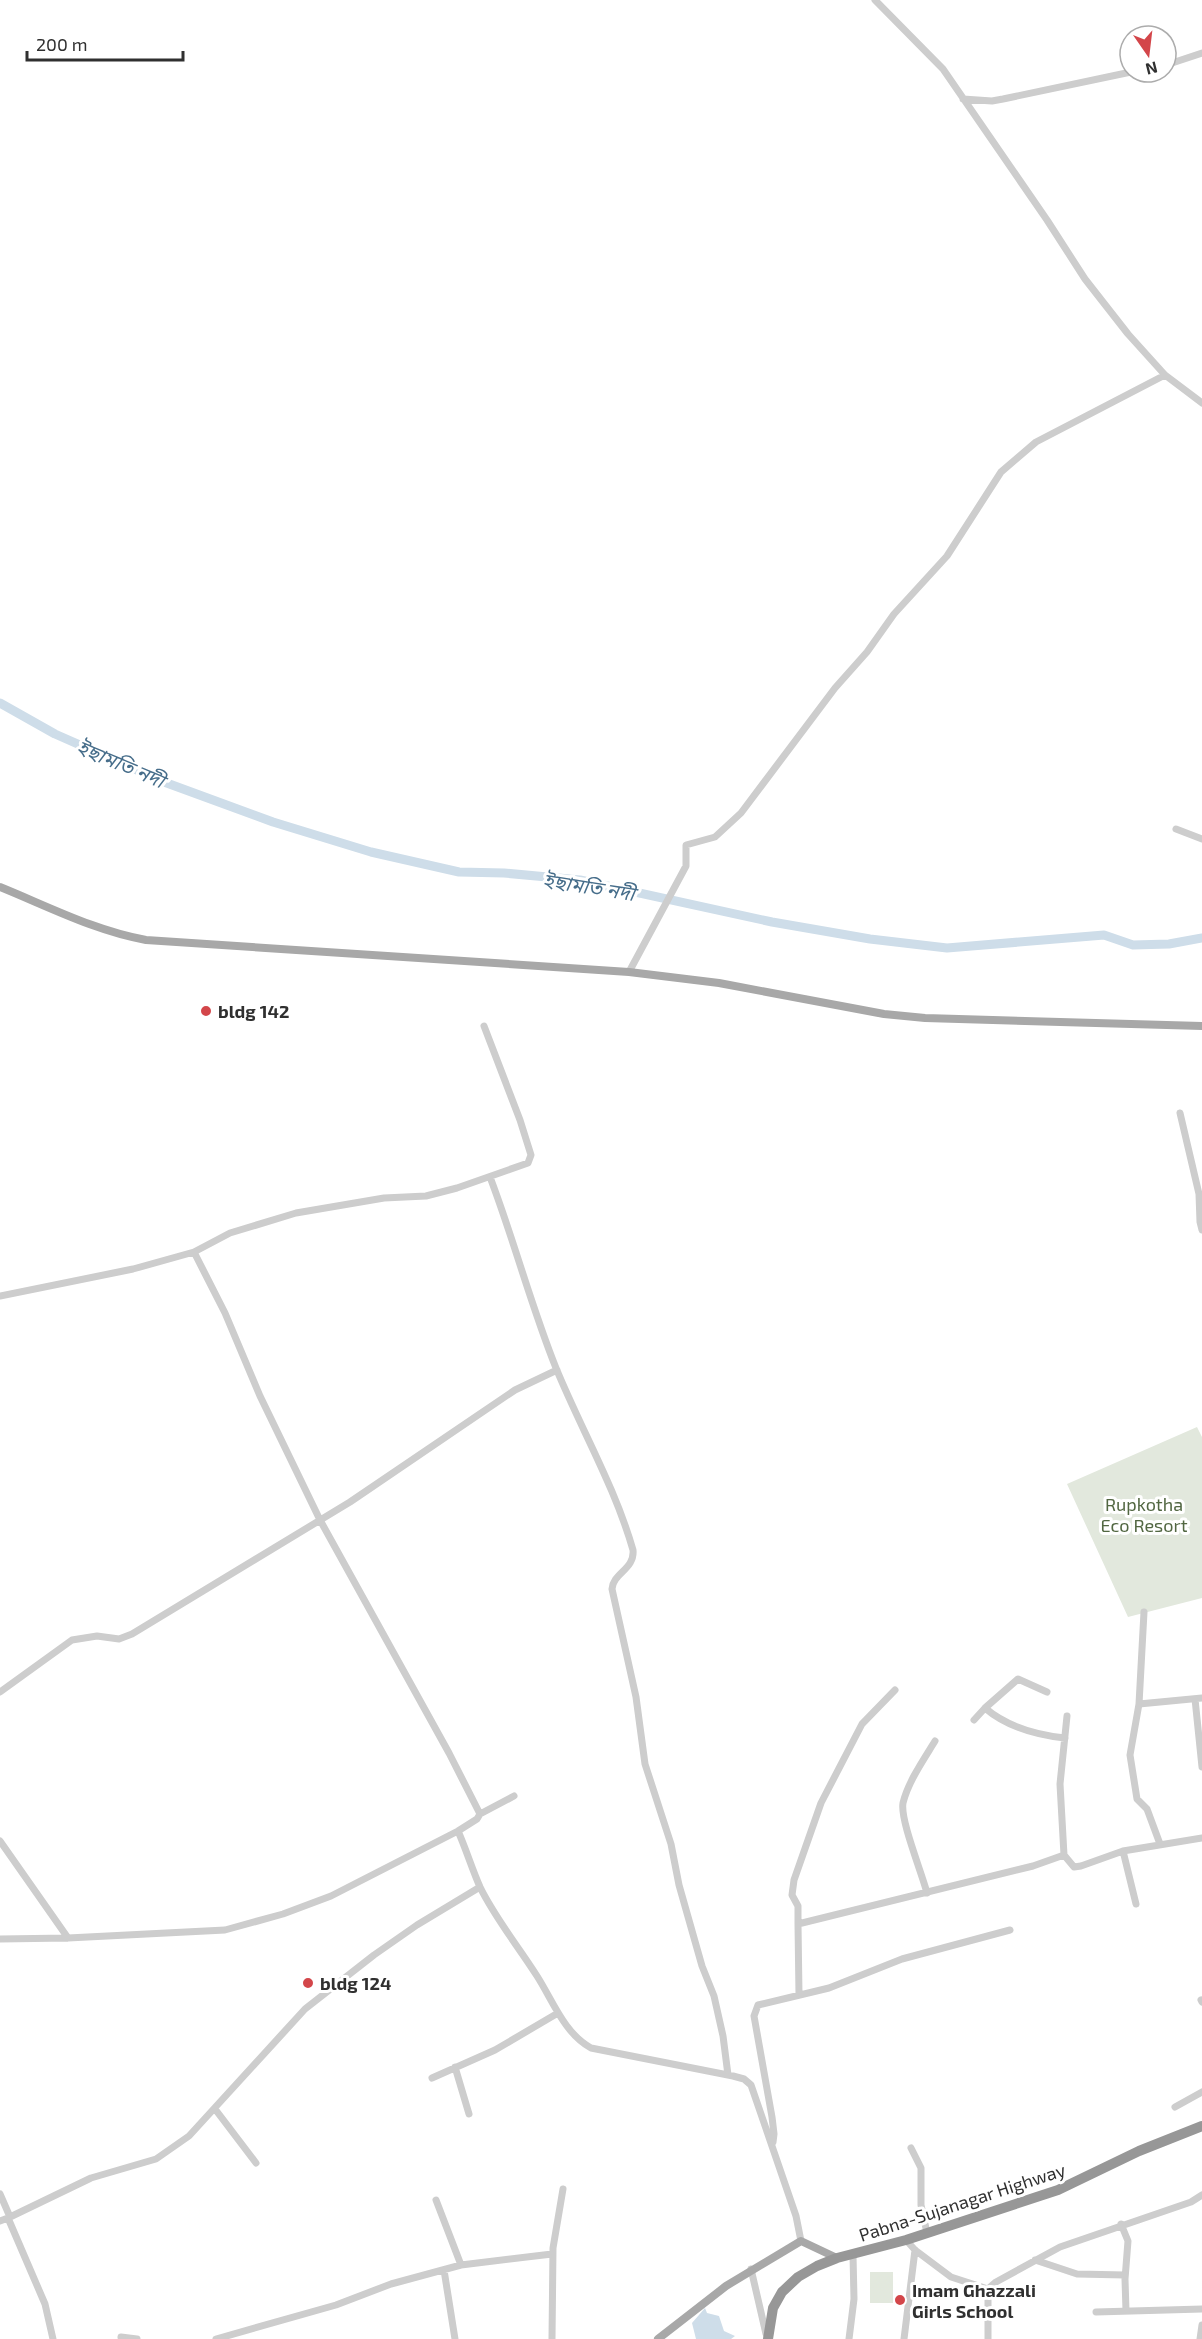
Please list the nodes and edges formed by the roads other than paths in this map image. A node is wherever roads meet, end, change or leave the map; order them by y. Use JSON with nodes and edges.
{"nodes":[{"id":1,"x":875,"y":0,"type":"edge"},
{"id":2,"x":1202,"y":53,"type":"edge"},
{"id":3,"x":1178,"y":61,"type":"edge"},
{"id":4,"x":1118,"y":75,"type":"edge"},
{"id":5,"x":963,"y":99,"type":"junction"},
{"id":6,"x":1165,"y":375,"type":"junction"},
{"id":7,"x":1202,"y":403,"type":"edge"},
{"id":8,"x":1176,"y":829,"type":"dead end"},
{"id":9,"x":1202,"y":839,"type":"edge"},
{"id":10,"x":0,"y":887,"type":"edge"},
{"id":11,"x":629,"y":972,"type":"junction"},
{"id":12,"x":484,"y":1026,"type":"dead end"},
{"id":13,"x":1202,"y":1026,"type":"edge"},
{"id":14,"x":1180,"y":1113,"type":"dead end"},
{"id":15,"x":490,"y":1177,"type":"junction"},
{"id":16,"x":1202,"y":1230,"type":"edge"},
{"id":17,"x":194,"y":1252,"type":"junction"},
{"id":18,"x":0,"y":1296,"type":"edge"},
{"id":19,"x":557,"y":1370,"type":"junction"},
{"id":20,"x":320,"y":1520,"type":"junction"},
{"id":21,"x":1144,"y":1612,"type":"dead end"},
{"id":22,"x":895,"y":1690,"type":"dead end"},
{"id":23,"x":0,"y":1692,"type":"edge"},
{"id":24,"x":1047,"y":1692,"type":"dead end"},
{"id":25,"x":1198,"y":1699,"type":"edge"},
{"id":26,"x":1139,"y":1704,"type":"junction"},
{"id":27,"x":985,"y":1708,"type":"junction"},
{"id":28,"x":1067,"y":1716,"type":"dead end"},
{"id":29,"x":974,"y":1720,"type":"dead end"},
{"id":30,"x":1065,"y":1738,"type":"junction"},
{"id":31,"x":935,"y":1741,"type":"dead end"},
{"id":32,"x":1202,"y":1767,"type":"edge"},
{"id":33,"x":514,"y":1796,"type":"dead end"},
{"id":34,"x":480,"y":1814,"type":"junction"},
{"id":35,"x":458,"y":1831,"type":"junction"},
{"id":36,"x":1202,"y":1838,"type":"edge"},
{"id":37,"x":0,"y":1841,"type":"edge"},
{"id":38,"x":1160,"y":1844,"type":"junction"},
{"id":39,"x":1123,"y":1851,"type":"junction"},
{"id":40,"x":1064,"y":1855,"type":"junction"},
{"id":41,"x":480,"y":1887,"type":"junction"},
{"id":42,"x":927,"y":1893,"type":"junction"},
{"id":43,"x":1136,"y":1904,"type":"dead end"},
{"id":44,"x":798,"y":1924,"type":"junction"},
{"id":45,"x":1010,"y":1930,"type":"dead end"},
{"id":46,"x":68,"y":1938,"type":"junction"},
{"id":47,"x":0,"y":1939,"type":"edge"},
{"id":48,"x":799,"y":1995,"type":"junction"},
{"id":49,"x":558,"y":2013,"type":"junction"},
{"id":50,"x":455,"y":2067,"type":"junction"},
{"id":51,"x":728,"y":2074,"type":"junction"},
{"id":52,"x":432,"y":2078,"type":"dead end"},
{"id":53,"x":1202,"y":2092,"type":"edge"},
{"id":54,"x":1175,"y":2107,"type":"dead end"},
{"id":55,"x":215,"y":2109,"type":"junction"},
{"id":56,"x":469,"y":2114,"type":"dead end"},
{"id":57,"x":1202,"y":2126,"type":"edge"},
{"id":58,"x":772,"y":2145,"type":"junction"},
{"id":59,"x":911,"y":2148,"type":"dead end"},
{"id":60,"x":256,"y":2163,"type":"dead end"},
{"id":61,"x":563,"y":2189,"type":"dead end"},
{"id":62,"x":0,"y":2194,"type":"edge"},
{"id":63,"x":1202,"y":2195,"type":"edge"},
{"id":64,"x":436,"y":2200,"type":"dead end"},
{"id":65,"x":6,"y":2219,"type":"edge"},
{"id":66,"x":1121,"y":2224,"type":"junction"},
{"id":67,"x":927,"y":2233,"type":"junction"},
{"id":68,"x":906,"y":2240,"type":"junction"},
{"id":69,"x":801,"y":2241,"type":"junction"},
{"id":70,"x":915,"y":2250,"type":"junction"},
{"id":71,"x":552,"y":2254,"type":"junction"},
{"id":72,"x":852,"y":2255,"type":"junction"},
{"id":73,"x":837,"y":2258,"type":"junction"},
{"id":74,"x":1035,"y":2260,"type":"junction"},
{"id":75,"x":461,"y":2265,"type":"junction"},
{"id":76,"x":751,"y":2269,"type":"junction"},
{"id":77,"x":444,"y":2270,"type":"junction"},
{"id":78,"x":1125,"y":2275,"type":"junction"},
{"id":79,"x":988,"y":2289,"type":"junction"},
{"id":80,"x":1202,"y":2309,"type":"edge"},
{"id":81,"x":1126,"y":2311,"type":"junction"},
{"id":82,"x":1096,"y":2312,"type":"dead end"},
{"id":83,"x":1202,"y":2325,"type":"edge"},
{"id":84,"x":121,"y":2337,"type":"dead end"},
{"id":85,"x":53,"y":2339,"type":"edge"},
{"id":86,"x":137,"y":2339,"type":"edge"},
{"id":87,"x":216,"y":2339,"type":"edge"},
{"id":88,"x":455,"y":2339,"type":"edge"},
{"id":89,"x":552,"y":2339,"type":"edge"},
{"id":90,"x":658,"y":2339,"type":"edge"},
{"id":91,"x":768,"y":2339,"type":"edge"},
{"id":92,"x":849,"y":2339,"type":"edge"},
{"id":93,"x":903,"y":2339,"type":"edge"},
{"id":94,"x":988,"y":2339,"type":"edge"},
{"id":95,"x":1200,"y":2339,"type":"edge"}],
"edges":[{"from":1,"to":5,"type":"street"},
{"from":2,"to":3,"type":"street"},
{"from":4,"to":5,"type":"street"},
{"from":5,"to":6,"type":"street"},
{"from":6,"to":7,"type":"street"},
{"from":6,"to":11,"type":"street"},
{"from":8,"to":9,"type":"street"},
{"from":10,"to":11,"type":"main road"},
{"from":11,"to":13,"type":"main road"},
{"from":12,"to":15,"type":"street"},
{"from":14,"to":16,"type":"street"},
{"from":15,"to":17,"type":"street"},
{"from":15,"to":19,"type":"street"},
{"from":17,"to":18,"type":"street"},
{"from":17,"to":20,"type":"street"},
{"from":19,"to":20,"type":"street"},
{"from":19,"to":51,"type":"street"},
{"from":20,"to":23,"type":"street"},
{"from":20,"to":34,"type":"street"},
{"from":21,"to":26,"type":"street"},
{"from":22,"to":44,"type":"street"},
{"from":24,"to":27,"type":"street"},
{"from":25,"to":26,"type":"street"},
{"from":25,"to":32,"type":"street"},
{"from":26,"to":38,"type":"street"},
{"from":27,"to":29,"type":"street"},
{"from":27,"to":30,"type":"street"},
{"from":28,"to":30,"type":"street"},
{"from":30,"to":40,"type":"street"},
{"from":31,"to":42,"type":"street"},
{"from":33,"to":34,"type":"street"},
{"from":34,"to":35,"type":"street"},
{"from":35,"to":41,"type":"street"},
{"from":35,"to":46,"type":"street"},
{"from":36,"to":38,"type":"street"},
{"from":37,"to":46,"type":"street"},
{"from":38,"to":39,"type":"street"},
{"from":39,"to":40,"type":"street"},
{"from":39,"to":43,"type":"street"},
{"from":40,"to":42,"type":"street"},
{"from":41,"to":49,"type":"street"},
{"from":41,"to":55,"type":"street"},
{"from":42,"to":44,"type":"street"},
{"from":44,"to":48,"type":"street"},
{"from":45,"to":48,"type":"street"},
{"from":46,"to":47,"type":"street"},
{"from":48,"to":58,"type":"street"},
{"from":49,"to":50,"type":"street"},
{"from":49,"to":51,"type":"street"},
{"from":50,"to":52,"type":"street"},
{"from":50,"to":56,"type":"street"},
{"from":51,"to":58,"type":"street"},
{"from":53,"to":54,"type":"street"},
{"from":55,"to":60,"type":"street"},
{"from":55,"to":65,"type":"street"},
{"from":57,"to":67,"type":"highway","name":"Pabna-Sujanagar Highway"},
{"from":58,"to":69,"type":"street"},
{"from":59,"to":67,"type":"street"},
{"from":61,"to":71,"type":"street"},
{"from":62,"to":65,"type":"street"},
{"from":63,"to":66,"type":"street"},
{"from":64,"to":75,"type":"street"},
{"from":65,"to":85,"type":"street"},
{"from":66,"to":74,"type":"street"},
{"from":66,"to":78,"type":"street"},
{"from":67,"to":68,"type":"highway","name":"Pabna-Sujanagar Highway"},
{"from":68,"to":70,"type":"street"},
{"from":68,"to":72,"type":"highway","name":"Pabna-Sujanagar Highway"},
{"from":69,"to":73,"type":"main road"},
{"from":69,"to":76,"type":"main road"},
{"from":70,"to":79,"type":"street"},
{"from":70,"to":93,"type":"street"},
{"from":71,"to":75,"type":"street"},
{"from":71,"to":89,"type":"street"},
{"from":72,"to":73,"type":"highway","name":"Pabna-Sujanagar Highway"},
{"from":72,"to":92,"type":"street"},
{"from":73,"to":91,"type":"highway","name":"Pabna-Sujanagar Highway"},
{"from":74,"to":78,"type":"street"},
{"from":74,"to":79,"type":"street"},
{"from":75,"to":77,"type":"street"},
{"from":76,"to":90,"type":"main road"},
{"from":76,"to":91,"type":"street"},
{"from":77,"to":87,"type":"street"},
{"from":77,"to":88,"type":"street"},
{"from":78,"to":81,"type":"street"},
{"from":79,"to":94,"type":"street"},
{"from":80,"to":81,"type":"street"},
{"from":81,"to":82,"type":"street"},
{"from":83,"to":95,"type":"street"},
{"from":84,"to":86,"type":"street"}]}
